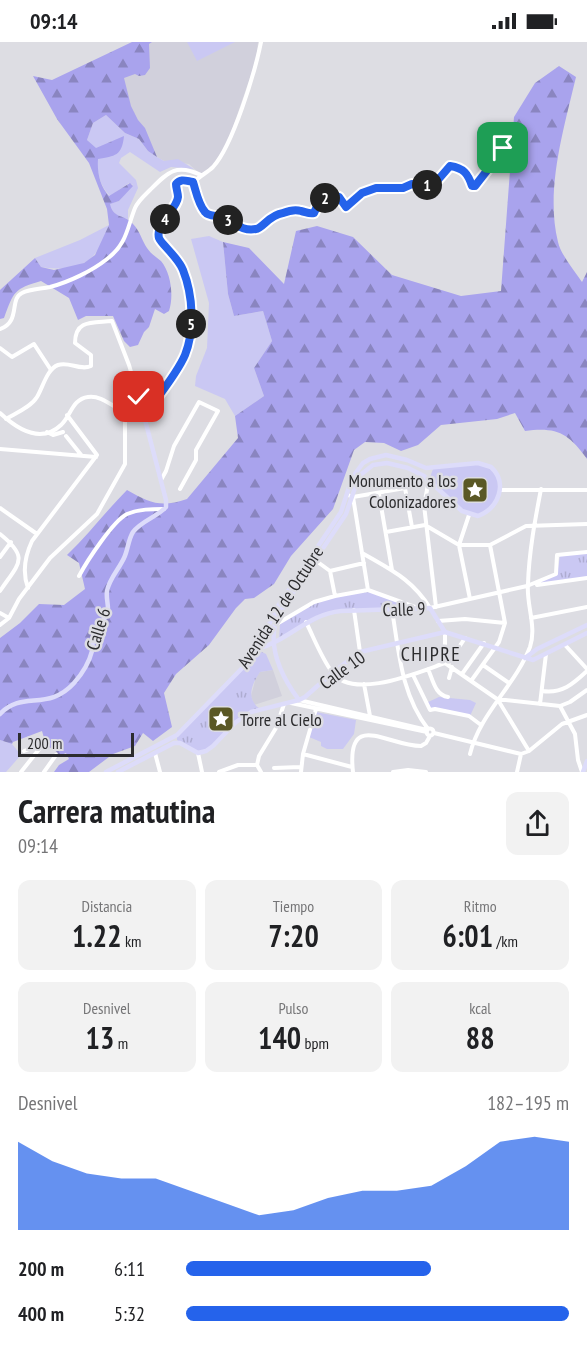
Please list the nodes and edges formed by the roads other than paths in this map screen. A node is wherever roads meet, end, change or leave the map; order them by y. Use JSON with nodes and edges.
{"nodes":[{"id":1,"x":261,"y":42,"type":"edge"},
{"id":2,"x":501,"y":137,"type":"dead end"},
{"id":3,"x":201,"y":175,"type":"junction"},
{"id":4,"x":193,"y":182,"type":"junction"},
{"id":5,"x":0,"y":329,"type":"edge"},
{"id":6,"x":0,"y":348,"type":"edge"},
{"id":7,"x":51,"y":370,"type":"junction"},
{"id":8,"x":125,"y":412,"type":"junction"},
{"id":9,"x":0,"y":414,"type":"edge"},
{"id":10,"x":67,"y":415,"type":"junction"},
{"id":11,"x":144,"y":416,"type":"junction"},
{"id":12,"x":6,"y":419,"type":"junction"},
{"id":13,"x":47,"y":432,"type":"junction"},
{"id":14,"x":0,"y":449,"type":"edge"},
{"id":15,"x":83,"y":456,"type":"junction"},
{"id":16,"x":96,"y":458,"type":"junction"},
{"id":17,"x":161,"y":480,"type":"junction"},
{"id":18,"x":429,"y":480,"type":"junction"},
{"id":19,"x":180,"y":489,"type":"dead end"},
{"id":20,"x":541,"y":489,"type":"junction"},
{"id":21,"x":587,"y":489,"type":"edge"},
{"id":22,"x":500,"y":490,"type":"junction"},
{"id":23,"x":379,"y":494,"type":"junction"},
{"id":24,"x":350,"y":496,"type":"junction"},
{"id":25,"x":0,"y":508,"type":"edge"},
{"id":26,"x":165,"y":508,"type":"junction"},
{"id":27,"x":469,"y":515,"type":"junction"},
{"id":28,"x":587,"y":524,"type":"edge"},
{"id":29,"x":425,"y":525,"type":"junction"},
{"id":30,"x":534,"y":525,"type":"junction"},
{"id":31,"x":412,"y":527,"type":"junction"},
{"id":32,"x":386,"y":532,"type":"junction"},
{"id":33,"x":0,"y":534,"type":"edge"},
{"id":34,"x":37,"y":534,"type":"junction"},
{"id":35,"x":11,"y":542,"type":"junction"},
{"id":36,"x":459,"y":545,"type":"junction"},
{"id":37,"x":490,"y":545,"type":"junction"},
{"id":38,"x":587,"y":552,"type":"edge"},
{"id":39,"x":362,"y":553,"type":"junction"},
{"id":40,"x":0,"y":557,"type":"edge"},
{"id":41,"x":315,"y":560,"type":"junction"},
{"id":42,"x":364,"y":563,"type":"junction"},
{"id":43,"x":392,"y":570,"type":"junction"},
{"id":44,"x":330,"y":571,"type":"junction"},
{"id":45,"x":79,"y":576,"type":"dead end"},
{"id":46,"x":587,"y":578,"type":"edge"},
{"id":47,"x":527,"y":586,"type":"junction"},
{"id":48,"x":28,"y":588,"type":"junction"},
{"id":49,"x":369,"y":590,"type":"junction"},
{"id":50,"x":0,"y":591,"type":"edge"},
{"id":51,"x":501,"y":592,"type":"junction"},
{"id":52,"x":335,"y":596,"type":"junction"},
{"id":53,"x":470,"y":600,"type":"junction"},
{"id":54,"x":587,"y":606,"type":"edge"},
{"id":55,"x":433,"y":608,"type":"junction"},
{"id":56,"x":419,"y":609,"type":"junction"},
{"id":57,"x":354,"y":610,"type":"junction"},
{"id":58,"x":392,"y":610,"type":"junction"},
{"id":59,"x":0,"y":613,"type":"edge"},
{"id":60,"x":9,"y":618,"type":"junction"},
{"id":61,"x":531,"y":618,"type":"junction"},
{"id":62,"x":438,"y":621,"type":"junction"},
{"id":63,"x":306,"y":622,"type":"junction"},
{"id":64,"x":505,"y":623,"type":"junction"},
{"id":65,"x":0,"y":625,"type":"edge"},
{"id":66,"x":587,"y":625,"type":"edge"},
{"id":67,"x":274,"y":626,"type":"junction"},
{"id":68,"x":445,"y":632,"type":"junction"},
{"id":69,"x":587,"y":633,"type":"edge"},
{"id":70,"x":465,"y":637,"type":"junction"},
{"id":71,"x":484,"y":643,"type":"junction"},
{"id":72,"x":273,"y":644,"type":"junction"},
{"id":73,"x":398,"y":644,"type":"junction"},
{"id":74,"x":565,"y":645,"type":"junction"},
{"id":75,"x":496,"y":647,"type":"junction"},
{"id":76,"x":257,"y":649,"type":"junction"},
{"id":77,"x":360,"y":652,"type":"junction"},
{"id":78,"x":546,"y":654,"type":"junction"},
{"id":79,"x":525,"y":658,"type":"junction"},
{"id":80,"x":448,"y":664,"type":"junction"},
{"id":81,"x":483,"y":665,"type":"junction"},
{"id":82,"x":428,"y":669,"type":"junction"},
{"id":83,"x":587,"y":670,"type":"edge"},
{"id":84,"x":332,"y":673,"type":"junction"},
{"id":85,"x":461,"y":674,"type":"junction"},
{"id":86,"x":413,"y":675,"type":"junction"},
{"id":87,"x":403,"y":678,"type":"junction"},
{"id":88,"x":449,"y":678,"type":"dead end"},
{"id":89,"x":471,"y":681,"type":"junction"},
{"id":90,"x":364,"y":684,"type":"junction"},
{"id":91,"x":509,"y":684,"type":"junction"},
{"id":92,"x":291,"y":689,"type":"junction"},
{"id":93,"x":587,"y":690,"type":"edge"},
{"id":94,"x":542,"y":691,"type":"junction"},
{"id":95,"x":448,"y":697,"type":"dead end"},
{"id":96,"x":497,"y":699,"type":"junction"},
{"id":97,"x":299,"y":700,"type":"junction"},
{"id":98,"x":287,"y":703,"type":"junction"},
{"id":99,"x":540,"y":704,"type":"junction"},
{"id":100,"x":560,"y":706,"type":"junction"},
{"id":101,"x":317,"y":707,"type":"junction"},
{"id":102,"x":0,"y":714,"type":"edge"},
{"id":103,"x":587,"y":715,"type":"edge"},
{"id":104,"x":370,"y":719,"type":"junction"},
{"id":105,"x":569,"y":721,"type":"junction"},
{"id":106,"x":481,"y":724,"type":"junction"},
{"id":107,"x":429,"y":732,"type":"junction"},
{"id":108,"x":177,"y":735,"type":"junction"},
{"id":109,"x":473,"y":741,"type":"junction"},
{"id":110,"x":180,"y":743,"type":"junction"},
{"id":111,"x":24,"y":751,"type":"dead end"},
{"id":112,"x":529,"y":752,"type":"junction"},
{"id":113,"x":155,"y":753,"type":"junction"},
{"id":114,"x":198,"y":753,"type":"junction"},
{"id":115,"x":303,"y":754,"type":"junction"},
{"id":116,"x":470,"y":754,"type":"dead end"},
{"id":117,"x":521,"y":754,"type":"junction"},
{"id":118,"x":56,"y":755,"type":"dead end"},
{"id":119,"x":587,"y":761,"type":"edge"},
{"id":120,"x":257,"y":765,"type":"junction"},
{"id":121,"x":274,"y":768,"type":"dead end"},
{"id":122,"x":353,"y":769,"type":"edge"},
{"id":123,"x":119,"y":770,"type":"edge"},
{"id":124,"x":301,"y":770,"type":"edge"},
{"id":125,"x":409,"y":771,"type":"edge"},
{"id":126,"x":21,"y":772,"type":"edge"},
{"id":127,"x":44,"y":772,"type":"edge"},
{"id":128,"x":106,"y":772,"type":"edge"},
{"id":129,"x":160,"y":772,"type":"edge"},
{"id":130,"x":202,"y":772,"type":"edge"},
{"id":131,"x":219,"y":772,"type":"edge"},
{"id":132,"x":261,"y":772,"type":"edge"},
{"id":133,"x":393,"y":772,"type":"edge"},
{"id":134,"x":426,"y":772,"type":"edge"},
{"id":135,"x":517,"y":772,"type":"edge"},
{"id":136,"x":583,"y":772,"type":"edge"}],
"edges":[{"from":1,"to":3,"type":"street"},
{"from":2,"to":4,"type":"street"},
{"from":3,"to":4,"type":"street"},
{"from":3,"to":5,"type":"street"},
{"from":4,"to":11,"type":"street"},
{"from":6,"to":7,"type":"street"},
{"from":7,"to":11,"type":"street"},
{"from":7,"to":12,"type":"street"},
{"from":8,"to":10,"type":"street"},
{"from":8,"to":11,"type":"street"},
{"from":8,"to":48,"type":"street"},
{"from":9,"to":12,"type":"street"},
{"from":10,"to":13,"type":"street"},
{"from":10,"to":16,"type":"street"},
{"from":11,"to":17,"type":"main road"},
{"from":12,"to":13,"type":"street"},
{"from":13,"to":15,"type":"street"},
{"from":14,"to":15,"type":"street"},
{"from":15,"to":16,"type":"street"},
{"from":16,"to":34,"type":"street"},
{"from":17,"to":19,"type":"street"},
{"from":17,"to":26,"type":"main road"},
{"from":18,"to":24,"type":"main road","name":"Avenida 12 de Octubre"},
{"from":18,"to":27,"type":"main road","name":"Avenida 12 de Octubre"},
{"from":18,"to":29,"type":"street"},
{"from":20,"to":21,"type":"street"},
{"from":20,"to":22,"type":"street"},
{"from":20,"to":30,"type":"street"},
{"from":22,"to":24,"type":"main road","name":"Avenida 12 de Octubre"},
{"from":22,"to":27,"type":"main road"},
{"from":23,"to":24,"type":"street"},
{"from":23,"to":31,"type":"street"},
{"from":23,"to":32,"type":"street"},
{"from":24,"to":39,"type":"street"},
{"from":24,"to":41,"type":"main road","name":"Avenida 12 de Octubre"},
{"from":24,"to":76,"type":"main road","name":"Avenida 12 de Octubre"},
{"from":25,"to":34,"type":"street"},
{"from":26,"to":45,"type":"street"},
{"from":26,"to":102,"type":"main road","name":"Calle 6"},
{"from":27,"to":36,"type":"street"},
{"from":28,"to":30,"type":"street"},
{"from":29,"to":31,"type":"street"},
{"from":29,"to":36,"type":"street"},
{"from":29,"to":55,"type":"street"},
{"from":30,"to":37,"type":"street"},
{"from":30,"to":47,"type":"street"},
{"from":31,"to":32,"type":"street"},
{"from":32,"to":43,"type":"street"},
{"from":33,"to":35,"type":"street"},
{"from":34,"to":48,"type":"street"},
{"from":35,"to":40,"type":"street"},
{"from":35,"to":50,"type":"street"},
{"from":36,"to":37,"type":"street"},
{"from":36,"to":53,"type":"street"},
{"from":37,"to":51,"type":"street"},
{"from":38,"to":47,"type":"street","name":"Calle 9"},
{"from":39,"to":42,"type":"street"},
{"from":39,"to":43,"type":"street"},
{"from":41,"to":44,"type":"street"},
{"from":41,"to":67,"type":"main road","name":"Avenida 12 de Octubre"},
{"from":42,"to":44,"type":"street"},
{"from":42,"to":49,"type":"street"},
{"from":43,"to":55,"type":"street"},
{"from":44,"to":52,"type":"street"},
{"from":46,"to":47,"type":"street"},
{"from":47,"to":51,"type":"street","name":"Calle 9"},
{"from":47,"to":61,"type":"street"},
{"from":48,"to":60,"type":"street"},
{"from":49,"to":52,"type":"street"},
{"from":49,"to":56,"type":"street"},
{"from":51,"to":53,"type":"street","name":"Calle 9"},
{"from":51,"to":64,"type":"street"},
{"from":52,"to":67,"type":"street"},
{"from":53,"to":55,"type":"street","name":"Calle 9"},
{"from":54,"to":61,"type":"street"},
{"from":55,"to":56,"type":"main road","name":"Calle 9"},
{"from":55,"to":62,"type":"main road"},
{"from":56,"to":58,"type":"main road","name":"Calle 9"},
{"from":57,"to":58,"type":"main road","name":"Calle 9"},
{"from":57,"to":63,"type":"main road","name":"Calle 9"},
{"from":57,"to":77,"type":"street"},
{"from":58,"to":73,"type":"street"},
{"from":59,"to":60,"type":"street"},
{"from":60,"to":65,"type":"street"},
{"from":61,"to":79,"type":"street"},
{"from":62,"to":64,"type":"street"},
{"from":62,"to":68,"type":"main road"},
{"from":63,"to":72,"type":"main road","name":"Calle 9"},
{"from":63,"to":84,"type":"street"},
{"from":64,"to":75,"type":"street"},
{"from":66,"to":79,"type":"main road"},
{"from":67,"to":72,"type":"main road","name":"Avenida 12 de Octubre"},
{"from":68,"to":70,"type":"main road","name":"Calle 10"},
{"from":68,"to":73,"type":"main road","name":"Calle 10"},
{"from":68,"to":80,"type":"street"},
{"from":69,"to":74,"type":"main road"},
{"from":70,"to":71,"type":"main road","name":"Calle 10"},
{"from":70,"to":80,"type":"street"},
{"from":71,"to":75,"type":"main road","name":"Calle 10"},
{"from":71,"to":85,"type":"street"},
{"from":72,"to":76,"type":"main road","name":"Calle 9"},
{"from":72,"to":92,"type":"main road","name":"Avenida 12 de Octubre"},
{"from":73,"to":77,"type":"main road","name":"Calle 10"},
{"from":73,"to":87,"type":"street"},
{"from":74,"to":78,"type":"main road"},
{"from":74,"to":83,"type":"street"},
{"from":75,"to":79,"type":"main road","name":"Calle 10"},
{"from":75,"to":81,"type":"street"},
{"from":76,"to":108,"type":"main road","name":"Avenida 12 de Octubre"},
{"from":77,"to":84,"type":"main road","name":"Calle 10"},
{"from":78,"to":79,"type":"main road"},
{"from":78,"to":94,"type":"street"},
{"from":79,"to":91,"type":"street"},
{"from":80,"to":82,"type":"street"},
{"from":80,"to":85,"type":"street"},
{"from":80,"to":88,"type":"street"},
{"from":81,"to":89,"type":"street"},
{"from":81,"to":91,"type":"street"},
{"from":82,"to":86,"type":"street"},
{"from":82,"to":95,"type":"street"},
{"from":83,"to":94,"type":"street"},
{"from":84,"to":90,"type":"street"},
{"from":84,"to":97,"type":"main road","name":"Calle 10"},
{"from":85,"to":89,"type":"street"},
{"from":86,"to":87,"type":"street"},
{"from":86,"to":106,"type":"street"},
{"from":87,"to":90,"type":"street"},
{"from":87,"to":107,"type":"street"},
{"from":89,"to":96,"type":"street"},
{"from":90,"to":104,"type":"street"},
{"from":91,"to":96,"type":"street"},
{"from":92,"to":97,"type":"main road","name":"Avenida 12 de Octubre"},
{"from":92,"to":98,"type":"main road"},
{"from":93,"to":100,"type":"street"},
{"from":94,"to":99,"type":"street"},
{"from":96,"to":99,"type":"street"},
{"from":96,"to":106,"type":"street"},
{"from":96,"to":112,"type":"street"},
{"from":97,"to":98,"type":"main road"},
{"from":97,"to":101,"type":"street"},
{"from":98,"to":101,"type":"street"},
{"from":98,"to":114,"type":"main road"},
{"from":98,"to":120,"type":"street"},
{"from":99,"to":100,"type":"street"},
{"from":100,"to":105,"type":"street"},
{"from":101,"to":104,"type":"street"},
{"from":101,"to":115,"type":"street"},
{"from":103,"to":105,"type":"street"},
{"from":104,"to":107,"type":"street"},
{"from":105,"to":112,"type":"street"},
{"from":105,"to":136,"type":"street"},
{"from":106,"to":109,"type":"street"},
{"from":107,"to":109,"type":"street"},
{"from":107,"to":122,"type":"street"},
{"from":108,"to":110,"type":"main road"},
{"from":108,"to":123,"type":"main road","name":"Avenida 12 de Octubre"},
{"from":109,"to":116,"type":"street"},
{"from":109,"to":117,"type":"street"},
{"from":110,"to":113,"type":"main road","name":"Avenida 12 de Octubre"},
{"from":110,"to":114,"type":"main road"},
{"from":111,"to":126,"type":"street"},
{"from":112,"to":117,"type":"street"},
{"from":113,"to":123,"type":"main road","name":"Avenida 12 de Octubre"},
{"from":113,"to":129,"type":"street"},
{"from":114,"to":130,"type":"street"},
{"from":115,"to":122,"type":"street"},
{"from":115,"to":124,"type":"street"},
{"from":117,"to":135,"type":"street"},
{"from":118,"to":127,"type":"street"},
{"from":119,"to":136,"type":"main road"},
{"from":120,"to":131,"type":"street"},
{"from":120,"to":132,"type":"street"},
{"from":121,"to":124,"type":"street"},
{"from":123,"to":128,"type":"main road","name":"Avenida 12 de Octubre"},
{"from":125,"to":133,"type":"street"},
{"from":125,"to":134,"type":"street"}]}
